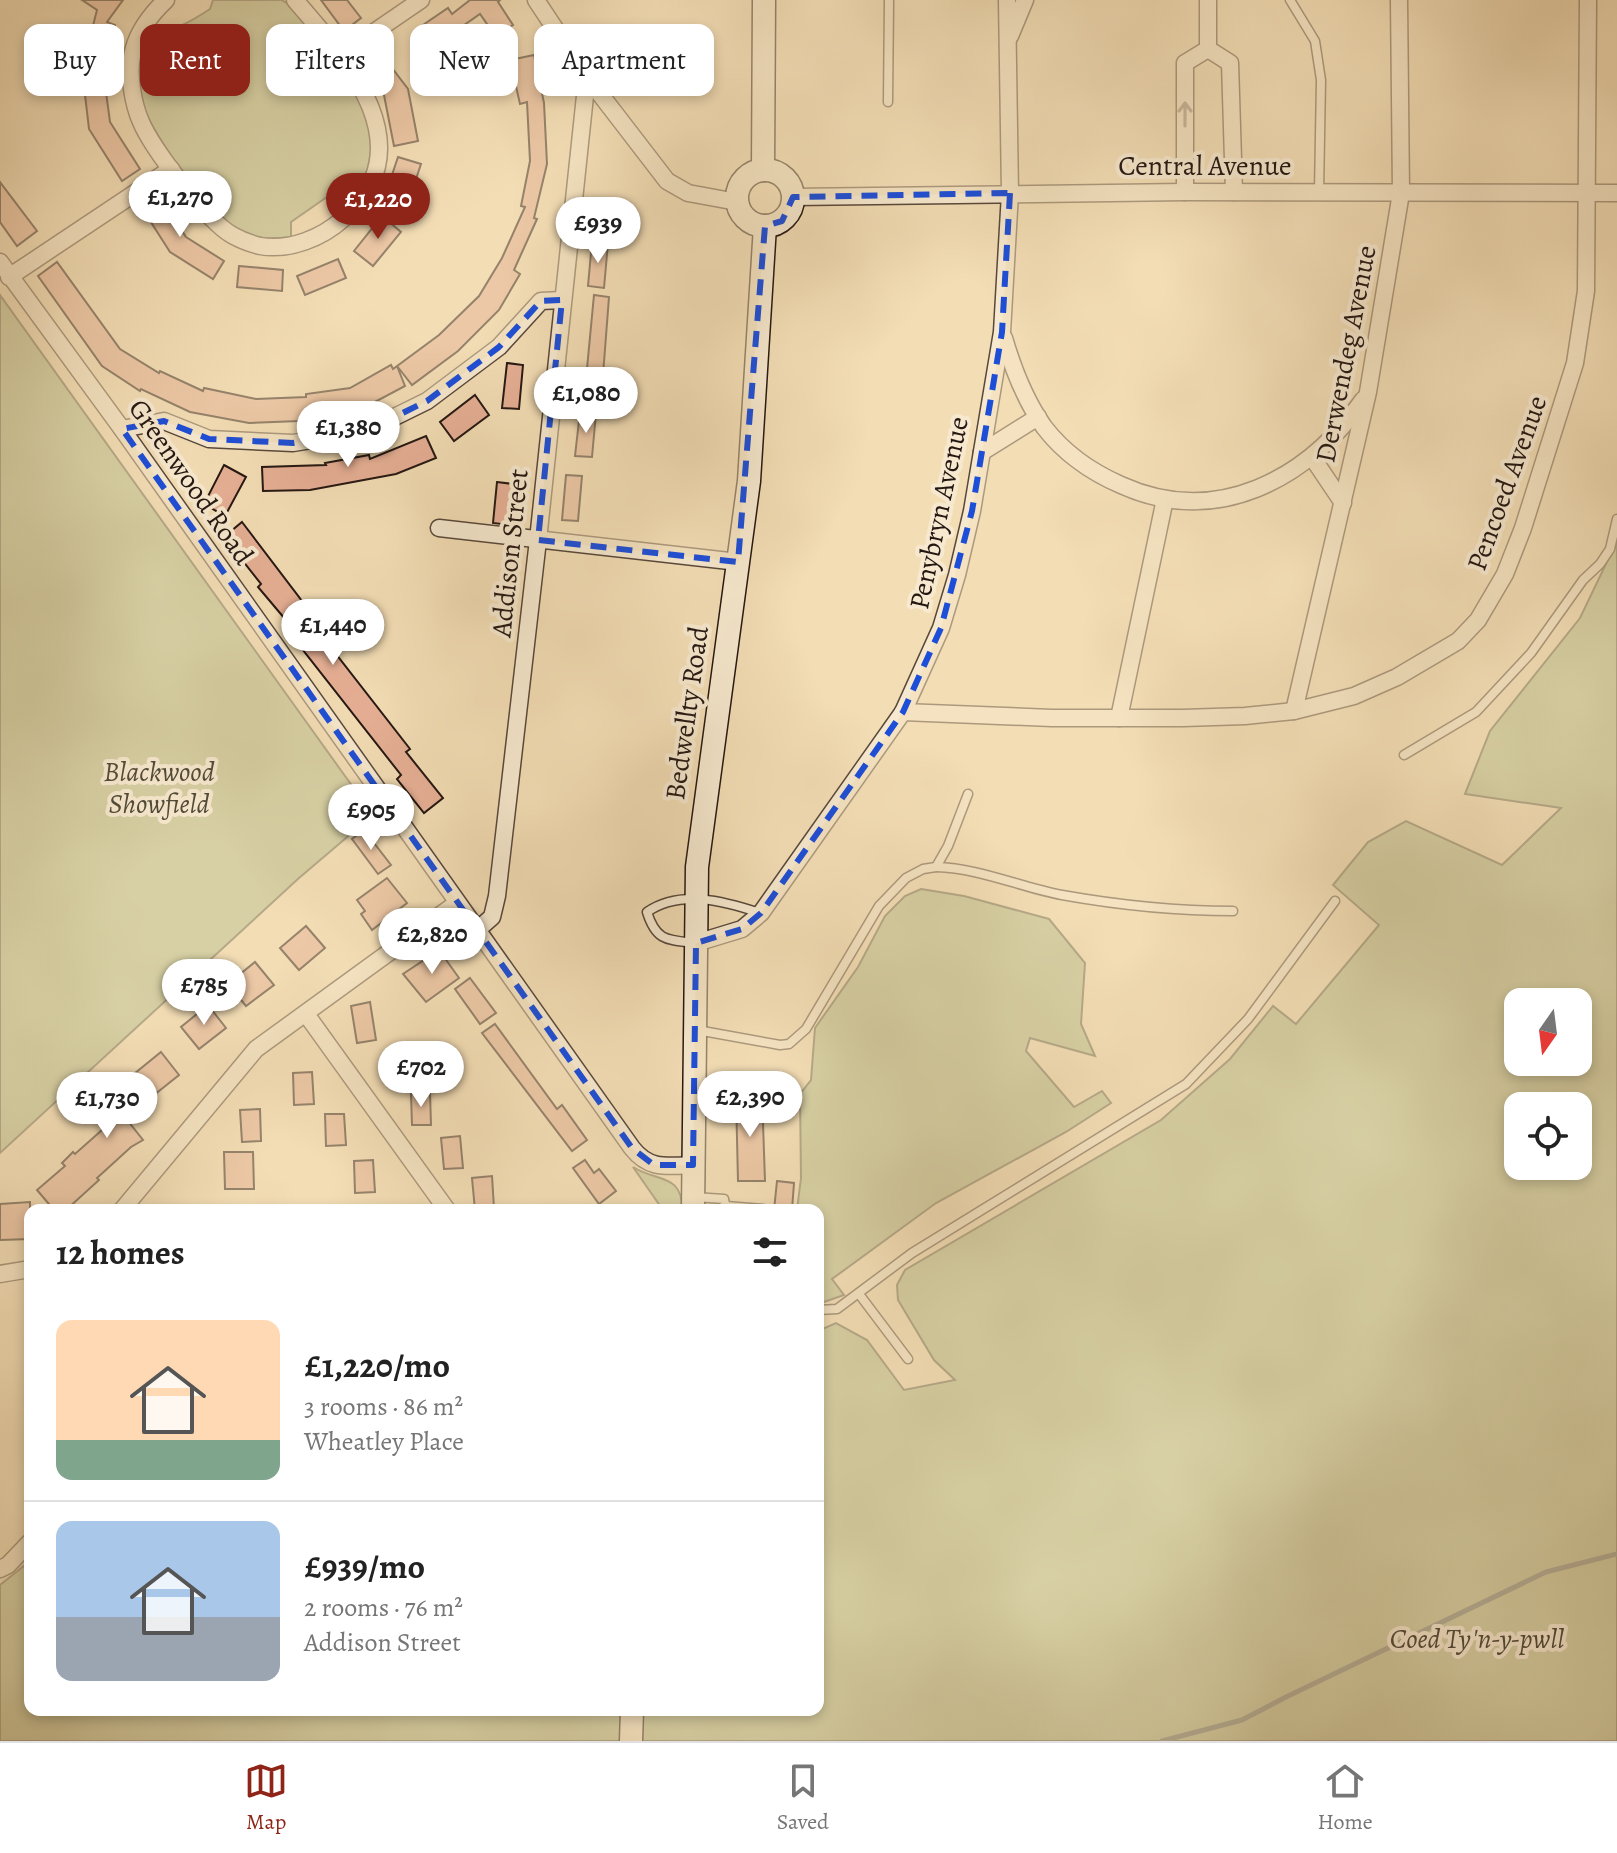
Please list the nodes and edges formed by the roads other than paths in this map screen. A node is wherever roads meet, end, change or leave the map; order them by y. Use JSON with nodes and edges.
{"nodes":[{"id":1,"x":166,"y":0,"type":"edge"},
{"id":2,"x":295,"y":0,"type":"edge"},
{"id":3,"x":421,"y":0,"type":"edge"},
{"id":4,"x":536,"y":0,"type":"edge"},
{"id":5,"x":764,"y":0,"type":"edge"},
{"id":6,"x":889,"y":0,"type":"edge"},
{"id":7,"x":1007,"y":0,"type":"edge"},
{"id":8,"x":1025,"y":0,"type":"edge"},
{"id":9,"x":1208,"y":0,"type":"edge"},
{"id":10,"x":1290,"y":0,"type":"edge"},
{"id":11,"x":1588,"y":0,"type":"edge"},
{"id":12,"x":1398,"y":2,"type":"edge"},
{"id":13,"x":316,"y":24,"type":"edge"},
{"id":14,"x":386,"y":24,"type":"edge"},
{"id":15,"x":552,"y":24,"type":"edge"},
{"id":16,"x":1007,"y":44,"type":"junction"},
{"id":17,"x":1208,"y":49,"type":"junction"},
{"id":18,"x":366,"y":96,"type":"edge"},
{"id":19,"x":585,"y":96,"type":"edge"},
{"id":20,"x":602,"y":96,"type":"edge"},
{"id":21,"x":888,"y":102,"type":"dead end"},
{"id":22,"x":171,"y":169,"type":"junction"},
{"id":23,"x":763,"y":170,"type":"junction"},
{"id":24,"x":1185,"y":192,"type":"junction"},
{"id":25,"x":1234,"y":192,"type":"junction"},
{"id":26,"x":1319,"y":192,"type":"junction"},
{"id":27,"x":1588,"y":192,"type":"junction"},
{"id":28,"x":1010,"y":193,"type":"junction"},
{"id":29,"x":1401,"y":193,"type":"junction"},
{"id":30,"x":1617,"y":193,"type":"edge"},
{"id":31,"x":793,"y":197,"type":"junction"},
{"id":32,"x":737,"y":202,"type":"junction"},
{"id":33,"x":765,"y":226,"type":"junction"},
{"id":34,"x":5,"y":269,"type":"edge"},
{"id":35,"x":562,"y":300,"type":"junction"},
{"id":36,"x":1002,"y":332,"type":"junction"},
{"id":37,"x":1368,"y":392,"type":"junction"},
{"id":38,"x":1038,"y":417,"type":"junction"},
{"id":39,"x":122,"y":429,"type":"junction"},
{"id":40,"x":982,"y":452,"type":"junction"},
{"id":41,"x":1312,"y":457,"type":"junction"},
{"id":42,"x":1165,"y":499,"type":"junction"},
{"id":43,"x":1343,"y":503,"type":"junction"},
{"id":44,"x":1617,"y":519,"type":"edge"},
{"id":45,"x":439,"y":528,"type":"dead end"},
{"id":46,"x":538,"y":540,"type":"junction"},
{"id":47,"x":738,"y":562,"type":"junction"},
{"id":48,"x":1294,"y":711,"type":"junction"},
{"id":49,"x":903,"y":712,"type":"junction"},
{"id":50,"x":1119,"y":718,"type":"junction"},
{"id":51,"x":1404,"y":755,"type":"dead end"},
{"id":52,"x":968,"y":794,"type":"dead end"},
{"id":53,"x":936,"y":867,"type":"junction"},
{"id":54,"x":696,"y":899,"type":"junction"},
{"id":55,"x":1335,"y":901,"type":"dead end"},
{"id":56,"x":457,"y":903,"type":"junction"},
{"id":57,"x":1233,"y":911,"type":"dead end"},
{"id":58,"x":761,"y":913,"type":"junction"},
{"id":59,"x":476,"y":931,"type":"junction"},
{"id":60,"x":696,"y":943,"type":"junction"},
{"id":61,"x":306,"y":1014,"type":"junction"},
{"id":62,"x":693,"y":1030,"type":"junction"},
{"id":63,"x":693,"y":1165,"type":"junction"},
{"id":64,"x":127,"y":1204,"type":"edge"},
{"id":65,"x":443,"y":1204,"type":"edge"},
{"id":66,"x":694,"y":1204,"type":"edge"},
{"id":67,"x":725,"y":1204,"type":"edge"},
{"id":68,"x":24,"y":1270,"type":"edge"},
{"id":69,"x":0,"y":1274,"type":"edge"},
{"id":70,"x":859,"y":1294,"type":"junction"},
{"id":71,"x":824,"y":1310,"type":"edge"},
{"id":72,"x":908,"y":1359,"type":"dead end"},
{"id":73,"x":24,"y":1548,"type":"edge"},
{"id":74,"x":0,"y":1569,"type":"edge"},
{"id":75,"x":632,"y":1716,"type":"edge"},
{"id":76,"x":631,"y":1741,"type":"edge"}],
"edges":[{"from":1,"to":22,"type":"street"},
{"from":2,"to":13,"type":"street"},
{"from":3,"to":14,"type":"street"},
{"from":4,"to":15,"type":"street"},
{"from":5,"to":23,"type":"street"},
{"from":6,"to":21,"type":"lane"},
{"from":7,"to":16,"type":"street","name":"Penybryn Avenue"},
{"from":8,"to":16,"type":"street"},
{"from":9,"to":17,"type":"street"},
{"from":10,"to":26,"type":"lane"},
{"from":11,"to":27,"type":"street","name":"Pencoed Avenue"},
{"from":12,"to":29,"type":"street","name":"Derwendeg Avenue"},
{"from":16,"to":28,"type":"street","name":"Penybryn Avenue"},
{"from":24,"to":17,"type":"street","one_way":true},
{"from":17,"to":25,"type":"street"},
{"from":18,"to":22,"type":"street"},
{"from":19,"to":35,"type":"street","name":"Addison Street"},
{"from":20,"to":32,"type":"street"},
{"from":22,"to":34,"type":"street"},
{"from":23,"to":31,"type":"street"},
{"from":23,"to":32,"type":"street"},
{"from":24,"to":25,"type":"street","name":"Central Avenue"},
{"from":24,"to":28,"type":"street","name":"Central Avenue"},
{"from":25,"to":26,"type":"street","name":"Central Avenue"},
{"from":26,"to":29,"type":"street","name":"Central Avenue"},
{"from":27,"to":29,"type":"street","name":"Central Avenue"},
{"from":27,"to":30,"type":"street","name":"Central Avenue"},
{"from":27,"to":48,"type":"street","name":"Pencoed Avenue"},
{"from":28,"to":31,"type":"street","name":"Central Avenue"},
{"from":28,"to":36,"type":"street","name":"Penybryn Avenue"},
{"from":29,"to":37,"type":"street","name":"Derwendeg Avenue"},
{"from":31,"to":33,"type":"street"},
{"from":32,"to":33,"type":"street"},
{"from":33,"to":47,"type":"street","name":"Bedwellty Road"},
{"from":34,"to":39,"type":"street","name":"Greenwood Road"},
{"from":35,"to":39,"type":"street"},
{"from":35,"to":46,"type":"street","name":"Addison Street"},
{"from":36,"to":38,"type":"street"},
{"from":36,"to":40,"type":"street","name":"Penybryn Avenue"},
{"from":37,"to":41,"type":"street"},
{"from":37,"to":43,"type":"street","name":"Derwendeg Avenue"},
{"from":38,"to":40,"type":"street"},
{"from":38,"to":42,"type":"street"},
{"from":39,"to":56,"type":"street","name":"Greenwood Road"},
{"from":40,"to":49,"type":"street","name":"Penybryn Avenue"},
{"from":41,"to":42,"type":"street"},
{"from":41,"to":43,"type":"street"},
{"from":42,"to":50,"type":"street"},
{"from":43,"to":48,"type":"street","name":"Derwendeg Avenue"},
{"from":44,"to":51,"type":"lane"},
{"from":45,"to":46,"type":"street"},
{"from":46,"to":47,"type":"street"},
{"from":46,"to":59,"type":"street","name":"Addison Street"},
{"from":47,"to":54,"type":"street","name":"Bedwellty Road"},
{"from":48,"to":50,"type":"street","name":"Pencoed Avenue"},
{"from":49,"to":50,"type":"street","name":"Pencoed Avenue"},
{"from":49,"to":58,"type":"street","name":"Penybryn Avenue"},
{"from":52,"to":53,"type":"lane"},
{"from":53,"to":57,"type":"lane"},
{"from":53,"to":62,"type":"lane"},
{"from":54,"to":58,"type":"lane"},
{"from":54,"to":60,"type":"street","name":"Bedwellty Road"},
{"from":54,"to":60,"type":"lane"},
{"from":55,"to":70,"type":"lane"},
{"from":56,"to":59,"type":"street","name":"Greenwood Road"},
{"from":56,"to":61,"type":"street"},
{"from":58,"to":60,"type":"street","name":"Penybryn Avenue"},
{"from":59,"to":63,"type":"street","name":"Greenwood Road"},
{"from":60,"to":62,"type":"street","name":"Bedwellty Road"},
{"from":61,"to":64,"type":"street"},
{"from":61,"to":65,"type":"street"},
{"from":62,"to":63,"type":"street","name":"Bedwellty Road"},
{"from":63,"to":66,"type":"street","name":"Bedwellty Road"},
{"from":66,"to":67,"type":"lane"},
{"from":68,"to":69,"type":"street"},
{"from":70,"to":71,"type":"lane"},
{"from":70,"to":72,"type":"lane"},
{"from":73,"to":74,"type":"street"},
{"from":75,"to":76,"type":"street"}]}
